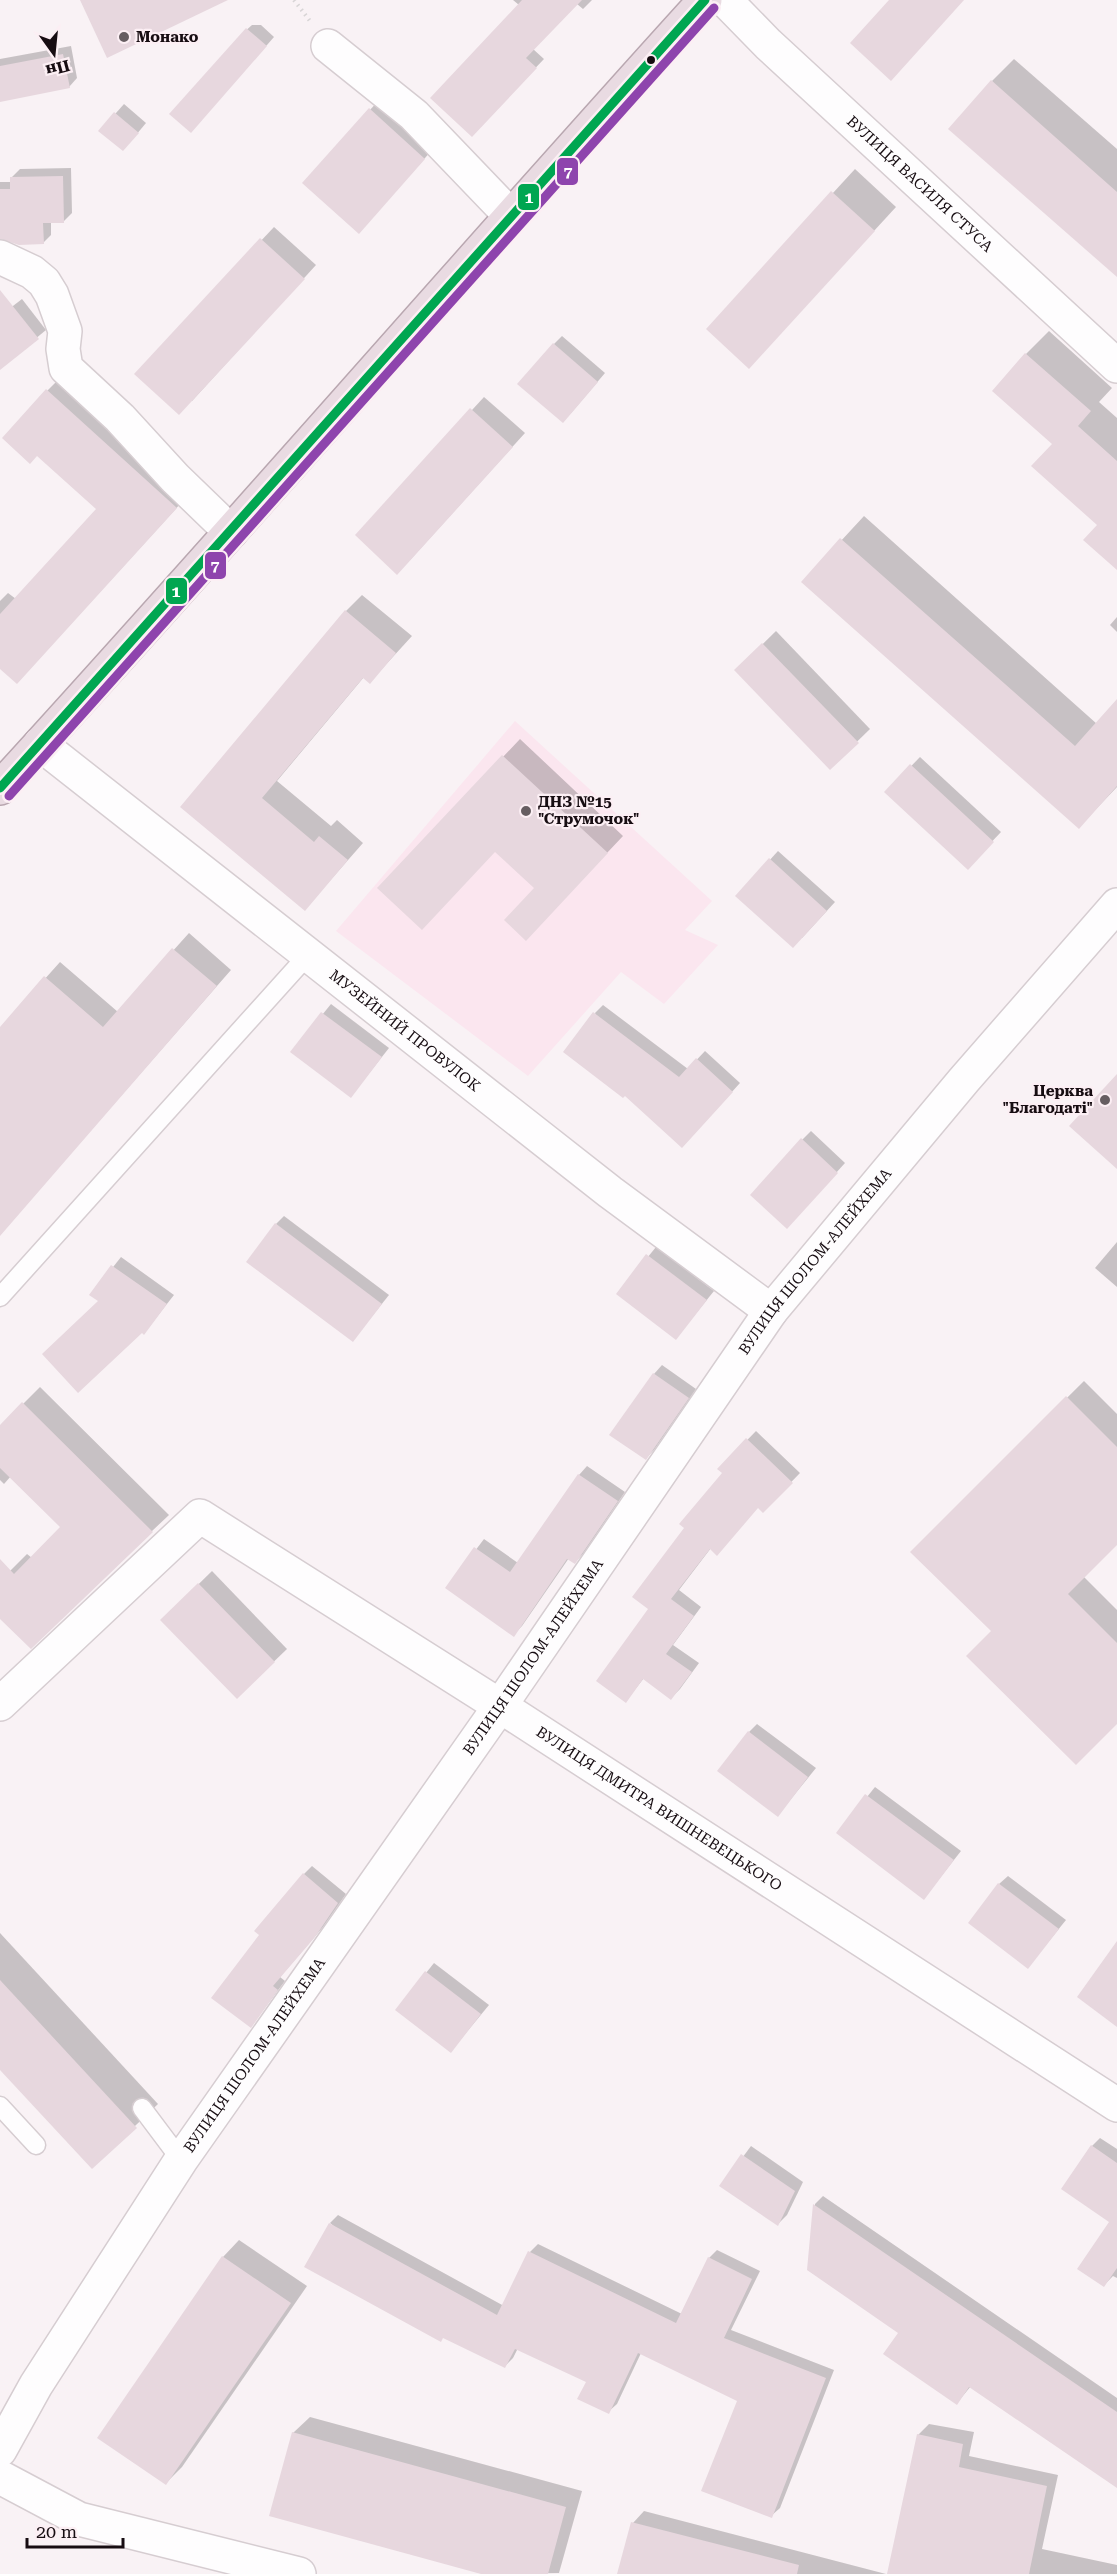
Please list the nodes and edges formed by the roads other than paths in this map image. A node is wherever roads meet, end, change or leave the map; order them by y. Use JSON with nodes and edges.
{"nodes":[{"id":1,"x":705,"y":0,"type":"edge"},
{"id":2,"x":725,"y":0,"type":"edge"},
{"id":3,"x":328,"y":46,"type":"dead end"},
{"id":4,"x":510,"y":214,"type":"junction"},
{"id":5,"x":0,"y":257,"type":"edge"},
{"id":6,"x":1117,"y":366,"type":"edge"},
{"id":7,"x":231,"y":532,"type":"junction"},
{"id":8,"x":40,"y":744,"type":"junction"},
{"id":9,"x":0,"y":788,"type":"edge"},
{"id":10,"x":1117,"y":905,"type":"edge"},
{"id":11,"x":307,"y":956,"type":"junction"},
{"id":12,"x":0,"y":1298,"type":"edge"},
{"id":13,"x":771,"y":1311,"type":"junction"},
{"id":14,"x":0,"y":1704,"type":"edge"},
{"id":15,"x":500,"y":1706,"type":"junction"},
{"id":16,"x":1117,"y":2105,"type":"edge"},
{"id":17,"x":0,"y":2106,"type":"edge"},
{"id":18,"x":142,"y":2108,"type":"dead end"},
{"id":19,"x":36,"y":2145,"type":"dead end"},
{"id":20,"x":181,"y":2160,"type":"junction"},
{"id":21,"x":0,"y":2450,"type":"edge"},
{"id":22,"x":0,"y":2477,"type":"edge"},
{"id":23,"x":299,"y":2574,"type":"edge"}],
"edges":[{"from":1,"to":4,"type":"highway"},
{"from":2,"to":6,"type":"street","name":"ВУЛИЦЯ ВАСИЛЯ СТУСА"},
{"from":3,"to":4,"type":"street"},
{"from":4,"to":7,"type":"highway"},
{"from":5,"to":7,"type":"street"},
{"from":7,"to":8,"type":"highway"},
{"from":8,"to":9,"type":"highway"},
{"from":8,"to":11,"type":"street","name":"МУЗЕЙНИЙ ПРОВУЛОК"},
{"from":10,"to":13,"type":"street","name":"ВУЛИЦЯ ШОЛОМ-АЛЕЙХЕМА"},
{"from":11,"to":12,"type":"lane"},
{"from":11,"to":13,"type":"street","name":"МУЗЕЙНИЙ ПРОВУЛОК"},
{"from":13,"to":15,"type":"street","name":"ВУЛИЦЯ ШОЛОМ-АЛЕЙХЕМА"},
{"from":14,"to":15,"type":"street","name":"ВУЛИЦЯ ДМИТРА ВИШНЕВЕЦЬКОГО"},
{"from":15,"to":16,"type":"street","name":"ВУЛИЦЯ ДМИТРА ВИШНЕВЕЦЬКОГО"},
{"from":15,"to":20,"type":"street","name":"ВУЛИЦЯ ШОЛОМ-АЛЕЙХЕМА"},
{"from":17,"to":19,"type":"lane"},
{"from":18,"to":20,"type":"lane"},
{"from":20,"to":21,"type":"street","name":"ВУЛИЦЯ ШОЛОМ-АЛЕЙХЕМА"},
{"from":22,"to":23,"type":"street"}]}
